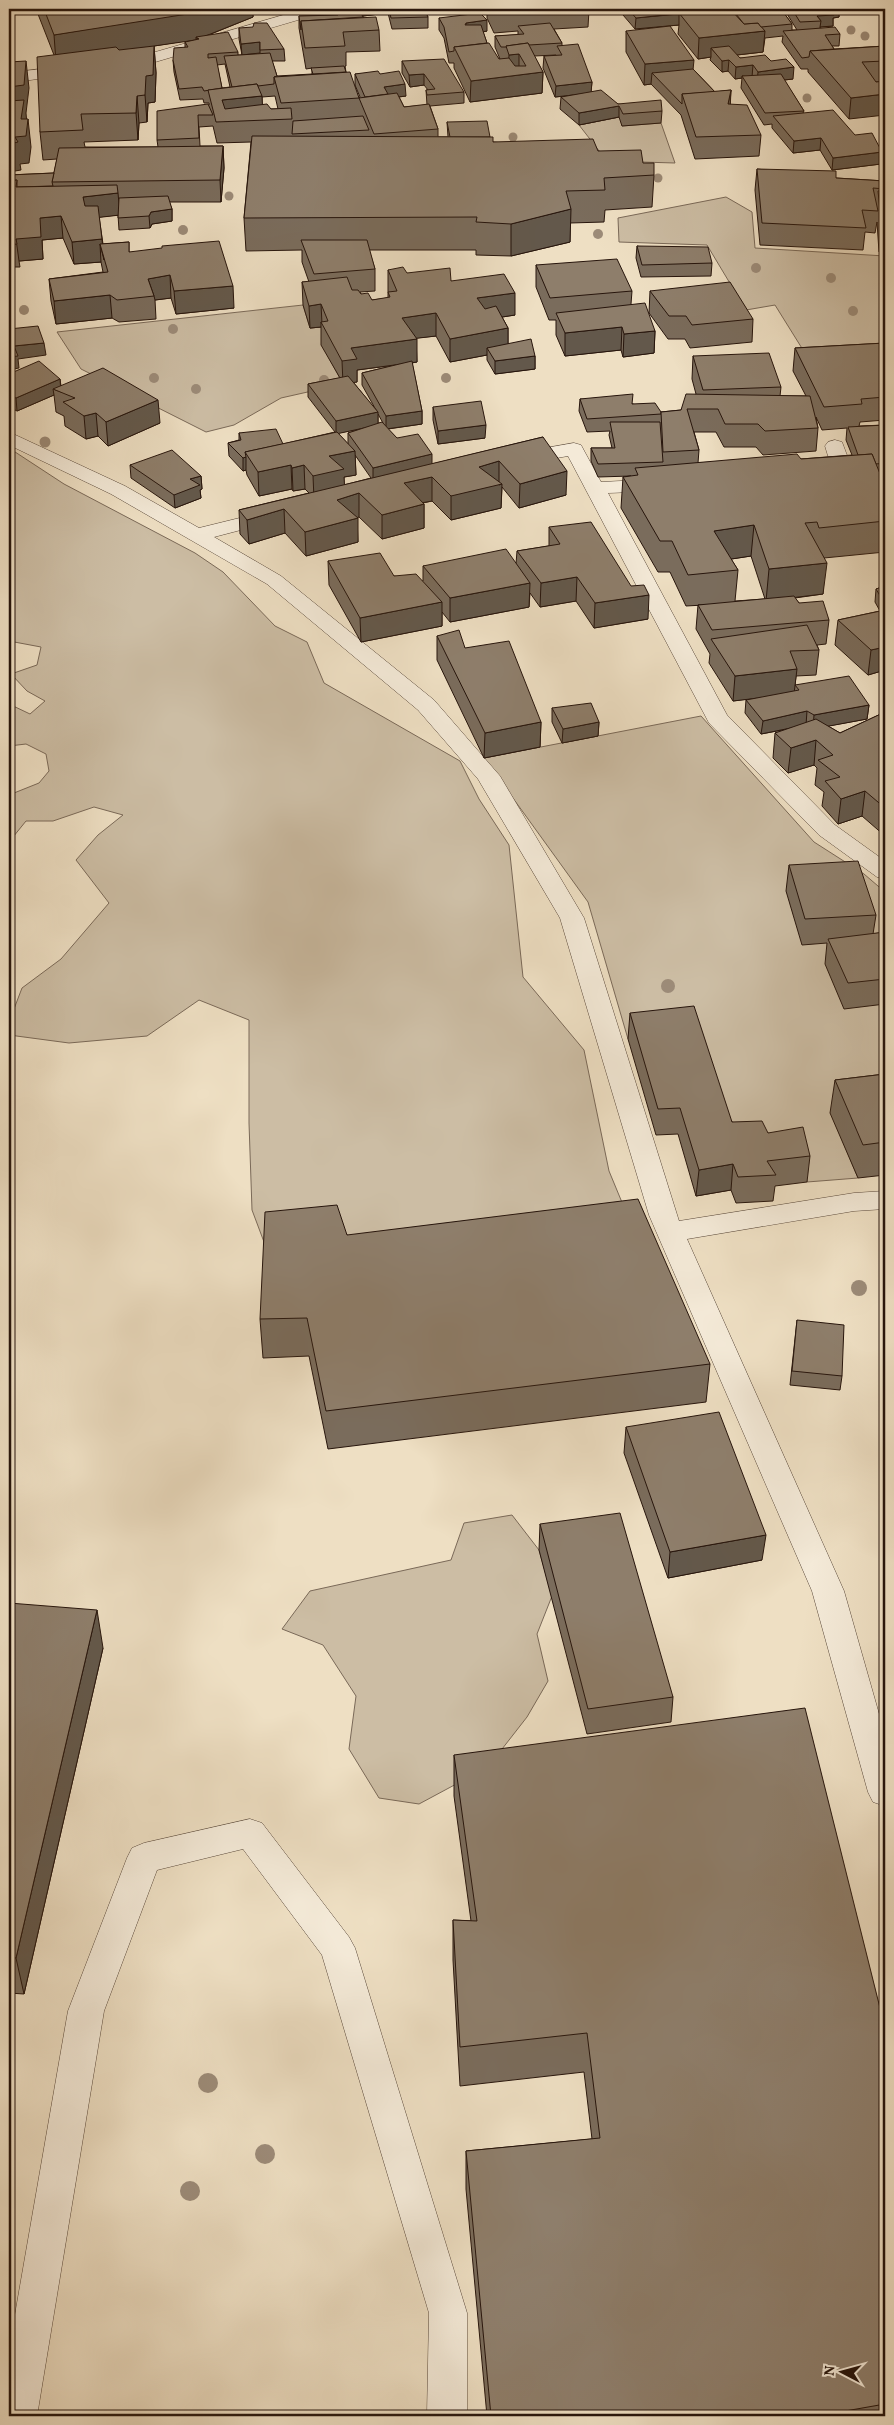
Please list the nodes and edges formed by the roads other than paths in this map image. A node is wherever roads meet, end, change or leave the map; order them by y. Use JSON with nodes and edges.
{"nodes":[{"id":1,"x":320,"y":9,"type":"edge"},
{"id":2,"x":9,"y":78,"type":"edge"},
{"id":3,"x":9,"y":438,"type":"edge"},
{"id":4,"x":835,"y":446,"type":"dead end"},
{"id":5,"x":496,"y":463,"type":"edge"},
{"id":6,"x":804,"y":476,"type":"edge"},
{"id":7,"x":684,"y":483,"type":"edge"},
{"id":8,"x":595,"y":488,"type":"junction"},
{"id":9,"x":292,"y":512,"type":"edge"},
{"id":10,"x":196,"y":535,"type":"junction"},
{"id":11,"x":885,"y":872,"type":"edge"},
{"id":12,"x":885,"y":1200,"type":"edge"},
{"id":13,"x":671,"y":1232,"type":"junction"},
{"id":14,"x":885,"y":1792,"type":"edge"},
{"id":15,"x":17,"y":2416,"type":"edge"},
{"id":16,"x":447,"y":2416,"type":"edge"}],
"edges":[{"from":1,"to":2,"type":"street"},
{"from":3,"to":10,"type":"street"},
{"from":4,"to":6,"type":"street"},
{"from":5,"to":8,"type":"street"},
{"from":7,"to":8,"type":"street"},
{"from":8,"to":11,"type":"street"},
{"from":9,"to":10,"type":"street"},
{"from":10,"to":13,"type":"street"},
{"from":12,"to":13,"type":"street"},
{"from":13,"to":14,"type":"street"},
{"from":15,"to":16,"type":"street"}]}
